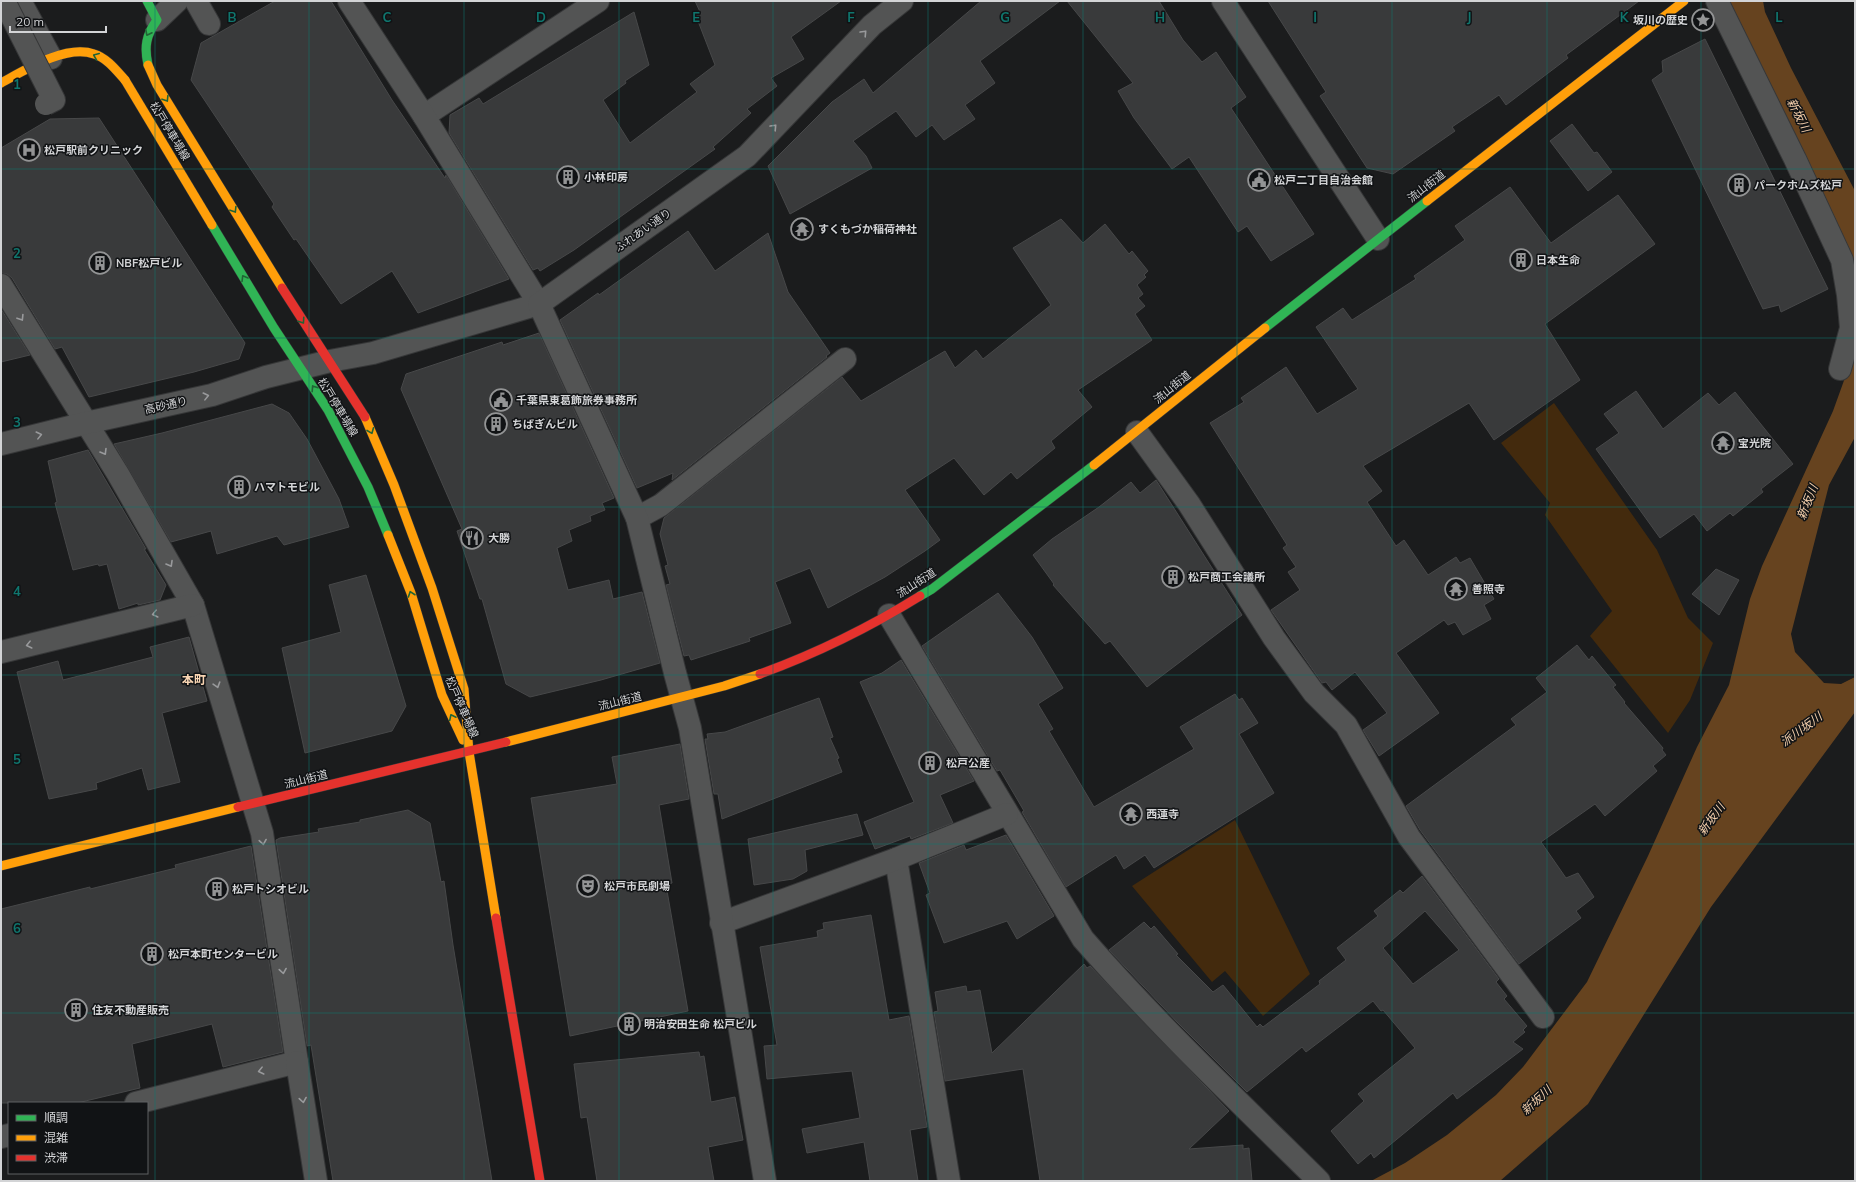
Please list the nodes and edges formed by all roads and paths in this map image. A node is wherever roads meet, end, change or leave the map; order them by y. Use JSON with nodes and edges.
{"nodes":[{"id":1,"x":177,"y":1,"type":"edge"},
{"id":2,"x":196,"y":1,"type":"edge"},
{"id":3,"x":349,"y":1,"type":"edge"},
{"id":4,"x":598,"y":1,"type":"edge"},
{"id":5,"x":902,"y":1,"type":"edge"},
{"id":6,"x":1223,"y":1,"type":"edge"},
{"id":7,"x":1684,"y":1,"type":"edge"},
{"id":8,"x":1717,"y":1,"type":"edge"},
{"id":9,"x":14,"y":3,"type":"edge"},
{"id":10,"x":152,"y":10,"type":"edge"},
{"id":11,"x":209,"y":24,"type":"dead end"},
{"id":12,"x":50,"y":58,"type":"junction"},
{"id":13,"x":1,"y":83,"type":"edge"},
{"id":14,"x":46,"y":104,"type":"dead end"},
{"id":15,"x":424,"y":116,"type":"junction"},
{"id":16,"x":1378,"y":238,"type":"junction"},
{"id":17,"x":1,"y":284,"type":"edge"},
{"id":18,"x":539,"y":304,"type":"junction"},
{"id":19,"x":845,"y":359,"type":"dead end"},
{"id":20,"x":330,"y":361,"type":"junction"},
{"id":21,"x":300,"y":368,"type":"junction"},
{"id":22,"x":1840,"y":369,"type":"dead end"},
{"id":23,"x":86,"y":423,"type":"junction"},
{"id":24,"x":1137,"y":432,"type":"junction"},
{"id":25,"x":1,"y":444,"type":"edge"},
{"id":26,"x":637,"y":518,"type":"junction"},
{"id":27,"x":193,"y":605,"type":"junction"},
{"id":28,"x":889,"y":615,"type":"junction"},
{"id":29,"x":1,"y":652,"type":"edge"},
{"id":30,"x":683,"y":698,"type":"junction"},
{"id":31,"x":469,"y":752,"type":"junction"},
{"id":32,"x":253,"y":805,"type":"junction"},
{"id":33,"x":1007,"y":814,"type":"junction"},
{"id":34,"x":896,"y":858,"type":"junction"},
{"id":35,"x":1,"y":866,"type":"edge"},
{"id":36,"x":721,"y":923,"type":"junction"},
{"id":37,"x":1543,"y":1017,"type":"dead end"},
{"id":38,"x":297,"y":1062,"type":"junction"},
{"id":39,"x":140,"y":1102,"type":"edge"},
{"id":40,"x":316,"y":1181,"type":"edge"},
{"id":41,"x":540,"y":1181,"type":"edge"},
{"id":42,"x":765,"y":1181,"type":"edge"},
{"id":43,"x":949,"y":1181,"type":"edge"},
{"id":44,"x":1319,"y":1181,"type":"edge"}],
"edges":[{"from":1,"to":10,"type":"street"},
{"from":2,"to":11,"type":"street"},
{"from":3,"to":15,"type":"street"},
{"from":4,"to":15,"type":"street"},
{"from":18,"to":5,"type":"street","name":"ふれあい通り","one_way":true},
{"from":6,"to":16,"type":"street"},
{"from":7,"to":16,"type":"main road","name":"流山街道"},
{"from":8,"to":22,"type":"street"},
{"from":9,"to":12,"type":"street"},
{"from":9,"to":14,"type":"street","bridge":true},
{"from":10,"to":20,"type":"main road","name":"松戸停車場線","one_way":true},
{"from":12,"to":13,"type":"main road","name":"松戸停車場線"},
{"from":21,"to":12,"type":"main road","name":"松戸停車場線","one_way":true},
{"from":15,"to":18,"type":"street"},
{"from":16,"to":24,"type":"main road","name":"流山街道"},
{"from":17,"to":23,"type":"street","one_way":true},
{"from":18,"to":20,"type":"street","name":"ふれあい通り"},
{"from":18,"to":26,"type":"street"},
{"from":19,"to":26,"type":"street"},
{"from":20,"to":21,"type":"street","name":"高砂通り"},
{"from":20,"to":31,"type":"main road","name":"松戸停車場線","one_way":true},
{"from":23,"to":21,"type":"street","name":"高砂通り","one_way":true},
{"from":31,"to":21,"type":"main road","name":"松戸停車場線","one_way":true},
{"from":25,"to":23,"type":"street","name":"高砂通り","one_way":true},
{"from":23,"to":27,"type":"street","one_way":true},
{"from":24,"to":28,"type":"main road","name":"流山街道"},
{"from":24,"to":37,"type":"street"},
{"from":26,"to":30,"type":"street"},
{"from":27,"to":29,"type":"street","one_way":true},
{"from":27,"to":32,"type":"street","one_way":true},
{"from":28,"to":30,"type":"main road","name":"流山街道"},
{"from":28,"to":33,"type":"street"},
{"from":30,"to":31,"type":"main road","name":"流山街道"},
{"from":30,"to":36,"type":"street"},
{"from":31,"to":32,"type":"main road","name":"流山街道"},
{"from":31,"to":41,"type":"main road"},
{"from":32,"to":35,"type":"main road","name":"流山街道"},
{"from":32,"to":38,"type":"street","one_way":true},
{"from":33,"to":34,"type":"street"},
{"from":33,"to":44,"type":"street"},
{"from":34,"to":36,"type":"street"},
{"from":34,"to":43,"type":"street"},
{"from":36,"to":42,"type":"street"},
{"from":38,"to":39,"type":"street","one_way":true},
{"from":38,"to":40,"type":"street","one_way":true}]}
